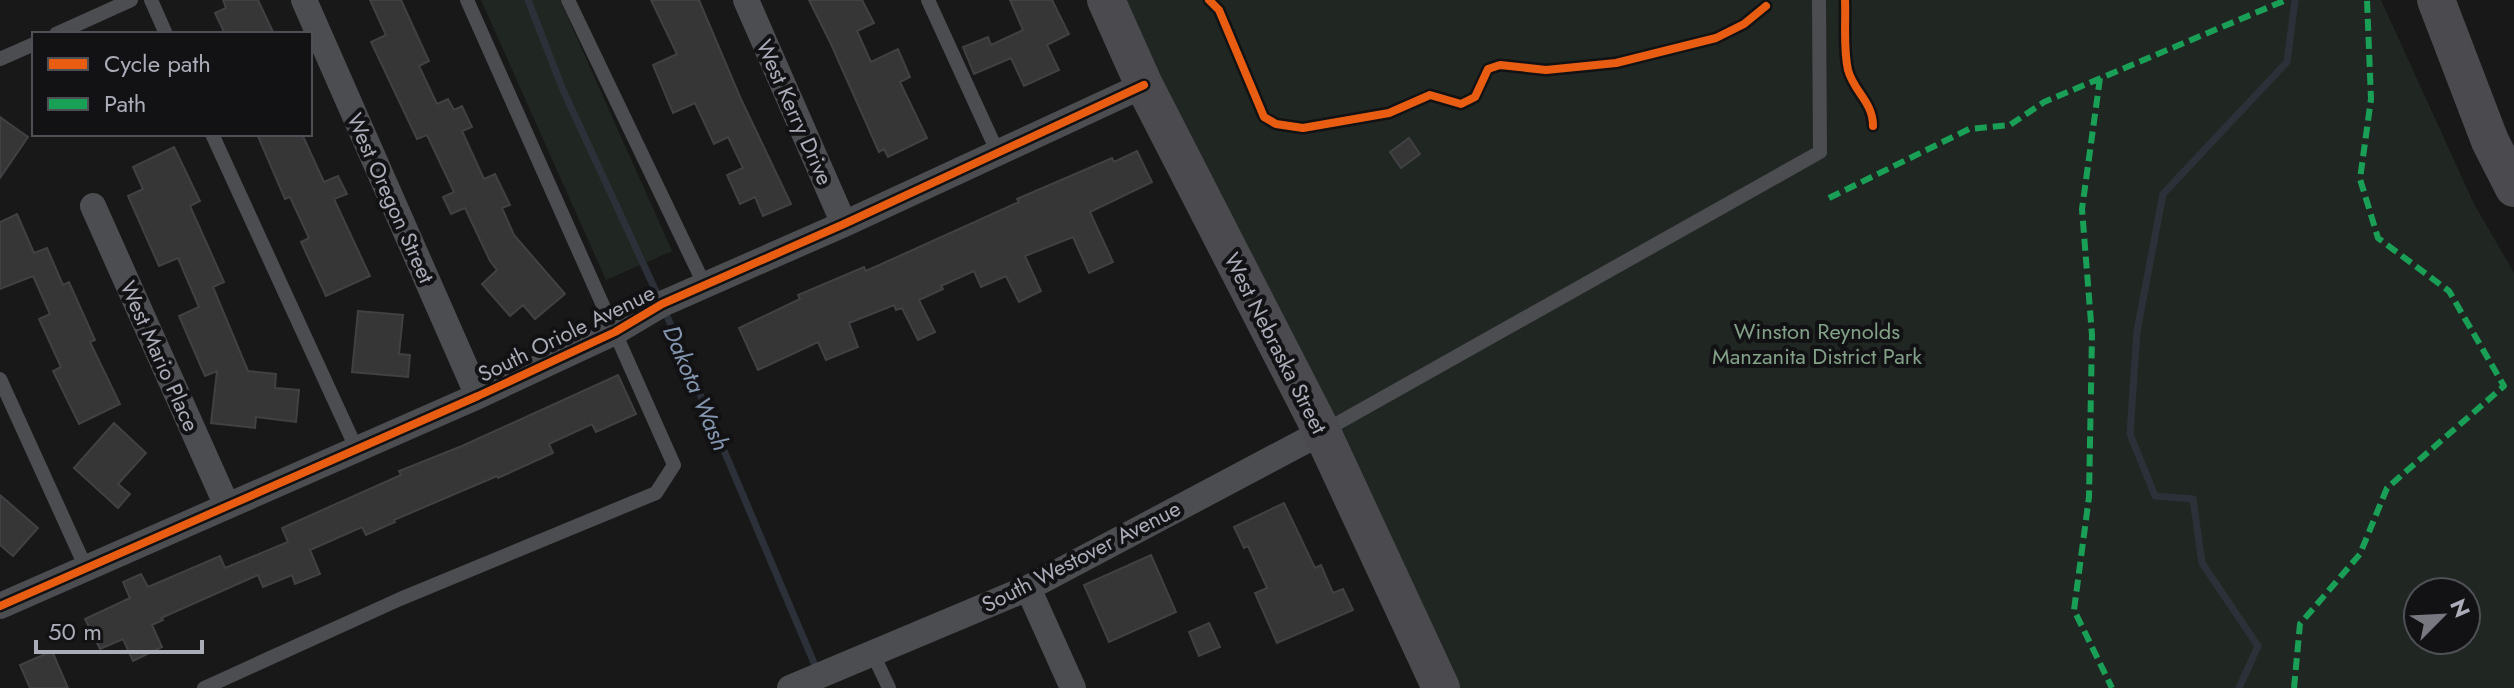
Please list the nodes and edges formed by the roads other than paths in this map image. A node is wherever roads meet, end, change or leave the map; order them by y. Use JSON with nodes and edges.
{"nodes":[{"id":1,"x":131,"y":0,"type":"edge"},
{"id":2,"x":151,"y":0,"type":"edge"},
{"id":3,"x":304,"y":0,"type":"edge"},
{"id":4,"x":467,"y":0,"type":"edge"},
{"id":5,"x":568,"y":0,"type":"edge"},
{"id":6,"x":746,"y":0,"type":"edge"},
{"id":7,"x":928,"y":0,"type":"edge"},
{"id":8,"x":1106,"y":0,"type":"edge"},
{"id":9,"x":1819,"y":0,"type":"edge"},
{"id":10,"x":2436,"y":0,"type":"edge"},
{"id":11,"x":60,"y":32,"type":"edge"},
{"id":12,"x":165,"y":32,"type":"edge"},
{"id":13,"x":32,"y":45,"type":"edge"},
{"id":14,"x":0,"y":59,"type":"edge"},
{"id":15,"x":1144,"y":85,"type":"junction"},
{"id":16,"x":213,"y":136,"type":"edge"},
{"id":17,"x":998,"y":153,"type":"junction"},
{"id":18,"x":2514,"y":188,"type":"edge"},
{"id":19,"x":93,"y":206,"type":"dead end"},
{"id":20,"x":844,"y":224,"type":"junction"},
{"id":21,"x":705,"y":286,"type":"junction"},
{"id":22,"x":615,"y":332,"type":"junction"},
{"id":23,"x":0,"y":379,"type":"edge"},
{"id":24,"x":478,"y":396,"type":"junction"},
{"id":25,"x":1322,"y":432,"type":"junction"},
{"id":26,"x":357,"y":450,"type":"junction"},
{"id":27,"x":227,"y":506,"type":"junction"},
{"id":28,"x":86,"y":568,"type":"junction"},
{"id":29,"x":1028,"y":588,"type":"junction"},
{"id":30,"x":0,"y":606,"type":"edge"},
{"id":31,"x":872,"y":652,"type":"junction"},
{"id":32,"x":204,"y":688,"type":"edge"},
{"id":33,"x":792,"y":688,"type":"edge"},
{"id":34,"x":889,"y":688,"type":"edge"},
{"id":35,"x":1073,"y":688,"type":"edge"},
{"id":36,"x":1441,"y":688,"type":"edge"}],
"edges":[{"from":1,"to":11,"type":"lane"},
{"from":2,"to":12,"type":"lane"},
{"from":3,"to":24,"type":"street","name":"West Oregon Street"},
{"from":4,"to":22,"type":"lane"},
{"from":5,"to":21,"type":"lane"},
{"from":6,"to":20,"type":"street","name":"West Kerry Drive"},
{"from":7,"to":17,"type":"lane"},
{"from":8,"to":15,"type":"street","name":"West Nebraska Street"},
{"from":9,"to":25,"type":"lane"},
{"from":10,"to":18,"type":"street"},
{"from":13,"to":14,"type":"lane"},
{"from":15,"to":17,"type":"street","name":"South Oriole Avenue"},
{"from":15,"to":25,"type":"street","name":"West Nebraska Street"},
{"from":16,"to":26,"type":"lane"},
{"from":17,"to":20,"type":"street","name":"South Oriole Avenue"},
{"from":19,"to":27,"type":"street","name":"West Mario Place"},
{"from":20,"to":21,"type":"street","name":"South Oriole Avenue"},
{"from":21,"to":22,"type":"street","name":"South Oriole Avenue"},
{"from":22,"to":24,"type":"street","name":"South Oriole Avenue"},
{"from":22,"to":32,"type":"lane"},
{"from":23,"to":28,"type":"lane"},
{"from":24,"to":26,"type":"street","name":"South Oriole Avenue"},
{"from":25,"to":29,"type":"street","name":"South Westover Avenue"},
{"from":25,"to":36,"type":"street","name":"West Nebraska Street"},
{"from":26,"to":27,"type":"street","name":"South Oriole Avenue"},
{"from":27,"to":28,"type":"street","name":"South Oriole Avenue"},
{"from":28,"to":30,"type":"street","name":"South Oriole Avenue"},
{"from":29,"to":31,"type":"street","name":"South Westover Avenue"},
{"from":29,"to":35,"type":"street"},
{"from":31,"to":33,"type":"street","name":"South Westover Avenue"},
{"from":31,"to":34,"type":"lane"}]}
